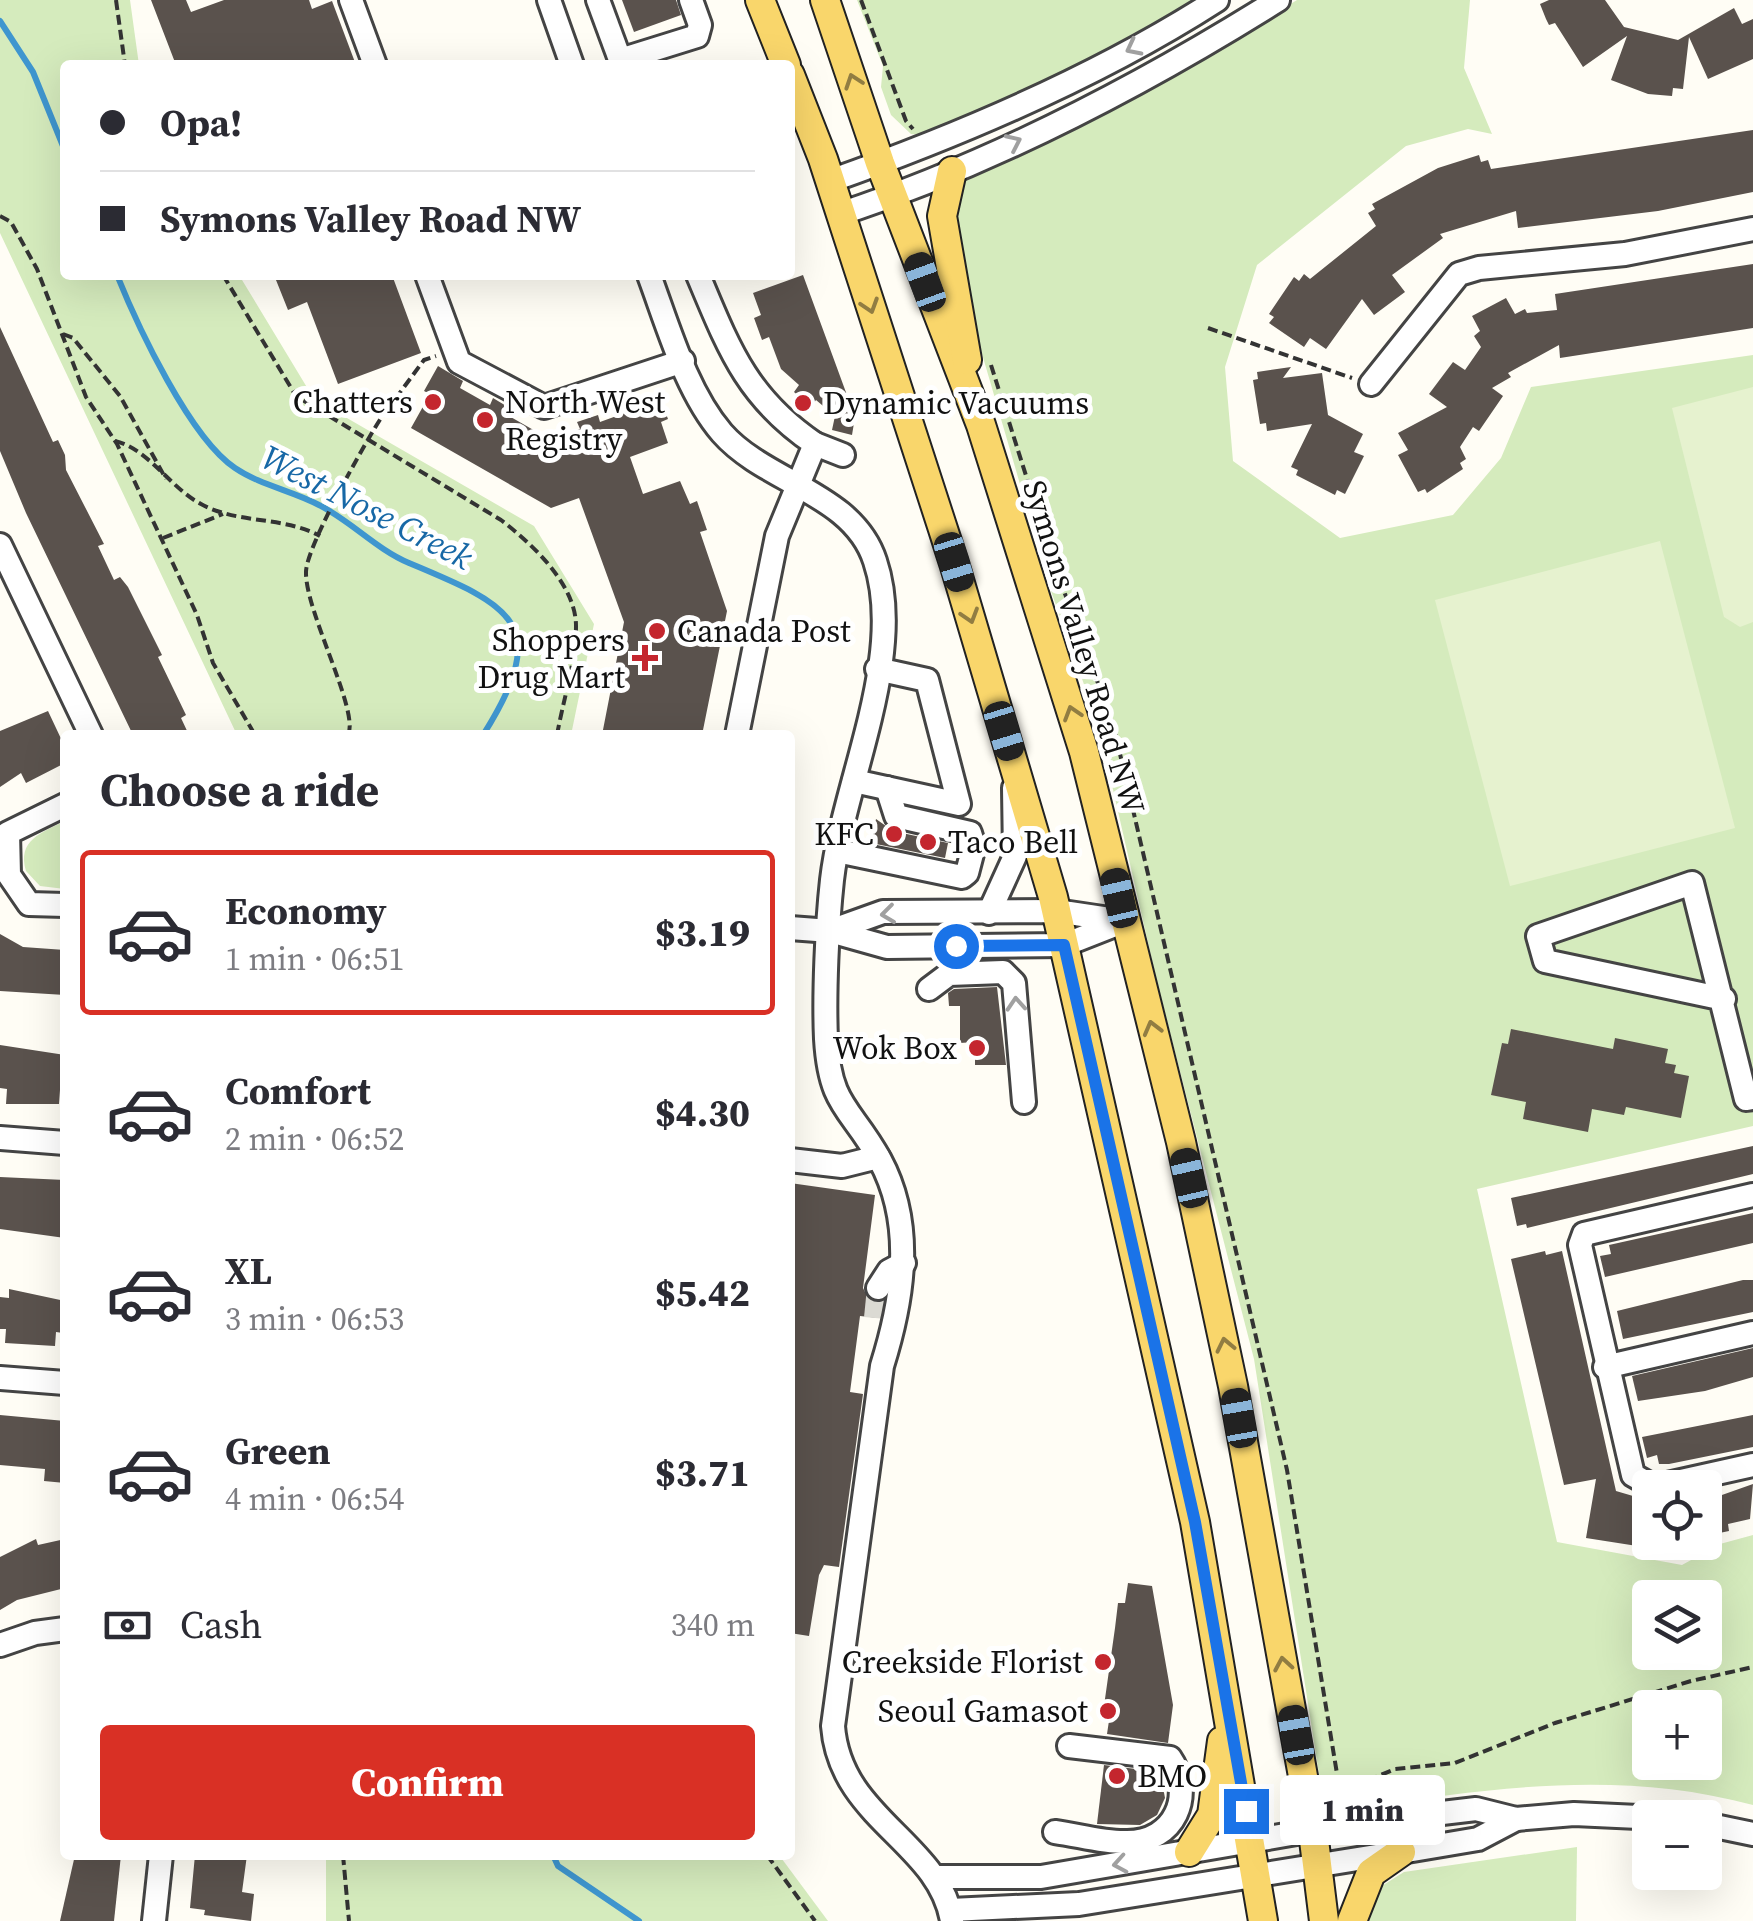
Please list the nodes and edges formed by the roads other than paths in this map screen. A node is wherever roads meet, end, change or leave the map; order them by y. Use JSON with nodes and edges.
{"nodes":[{"id":1,"x":350,"y":0,"type":"edge"},
{"id":2,"x":598,"y":0,"type":"edge"},
{"id":3,"x":692,"y":0,"type":"edge"},
{"id":4,"x":760,"y":0,"type":"edge"},
{"id":5,"x":825,"y":0,"type":"edge"},
{"id":6,"x":1217,"y":0,"type":"edge"},
{"id":7,"x":1278,"y":0,"type":"edge"},
{"id":8,"x":555,"y":2,"type":"edge"},
{"id":9,"x":373,"y":60,"type":"edge"},
{"id":10,"x":571,"y":60,"type":"edge"},
{"id":11,"x":620,"y":60,"type":"edge"},
{"id":12,"x":627,"y":60,"type":"edge"},
{"id":13,"x":784,"y":60,"type":"edge"},
{"id":14,"x":795,"y":87,"type":"edge"},
{"id":15,"x":880,"y":163,"type":"junction"},
{"id":16,"x":952,"y":171,"type":"junction"},
{"id":17,"x":830,"y":180,"type":"junction"},
{"id":18,"x":893,"y":196,"type":"junction"},
{"id":19,"x":840,"y":214,"type":"junction"},
{"id":20,"x":1753,"y":229,"type":"edge"},
{"id":21,"x":430,"y":280,"type":"edge"},
{"id":22,"x":651,"y":280,"type":"edge"},
{"id":23,"x":700,"y":280,"type":"edge"},
{"id":24,"x":683,"y":360,"type":"junction"},
{"id":25,"x":1371,"y":384,"type":"road end"},
{"id":26,"x":981,"y":425,"type":"junction"},
{"id":27,"x":815,"y":444,"type":"junction"},
{"id":28,"x":843,"y":455,"type":"dead end"},
{"id":29,"x":799,"y":489,"type":"junction"},
{"id":30,"x":3,"y":561,"type":"edge"},
{"id":31,"x":877,"y":670,"type":"junction"},
{"id":32,"x":88,"y":730,"type":"edge"},
{"id":33,"x":738,"y":730,"type":"edge"},
{"id":34,"x":1014,"y":765,"type":"junction"},
{"id":35,"x":854,"y":780,"type":"junction"},
{"id":36,"x":887,"y":788,"type":"junction"},
{"id":37,"x":959,"y":804,"type":"junction"},
{"id":38,"x":60,"y":807,"type":"edge"},
{"id":39,"x":970,"y":833,"type":"junction"},
{"id":40,"x":837,"y":852,"type":"junction"},
{"id":41,"x":60,"y":905,"type":"edge"},
{"id":42,"x":1056,"y":912,"type":"junction"},
{"id":43,"x":990,"y":913,"type":"junction"},
{"id":44,"x":1125,"y":921,"type":"junction"},
{"id":45,"x":795,"y":928,"type":"edge"},
{"id":46,"x":830,"y":931,"type":"junction"},
{"id":47,"x":1064,"y":945,"type":"junction"},
{"id":48,"x":930,"y":990,"type":"dead end"},
{"id":49,"x":1724,"y":999,"type":"junction"},
{"id":50,"x":1753,"y":1098,"type":"edge"},
{"id":51,"x":1024,"y":1102,"type":"dead end"},
{"id":52,"x":0,"y":1138,"type":"edge"},
{"id":53,"x":60,"y":1142,"type":"edge"},
{"id":54,"x":878,"y":1158,"type":"junction"},
{"id":55,"x":795,"y":1161,"type":"edge"},
{"id":56,"x":1753,"y":1196,"type":"edge"},
{"id":57,"x":904,"y":1263,"type":"junction"},
{"id":58,"x":878,"y":1288,"type":"tunnel mouth"},
{"id":59,"x":876,"y":1318,"type":"tunnel mouth"},
{"id":60,"x":1753,"y":1333,"type":"edge"},
{"id":61,"x":889,"y":1343,"type":"junction"},
{"id":62,"x":1605,"y":1368,"type":"junction"},
{"id":63,"x":0,"y":1378,"type":"edge"},
{"id":64,"x":60,"y":1383,"type":"edge"},
{"id":65,"x":1753,"y":1465,"type":"edge"},
{"id":66,"x":60,"y":1630,"type":"edge"},
{"id":67,"x":0,"y":1645,"type":"edge"},
{"id":68,"x":1224,"y":1674,"type":"junction"},
{"id":69,"x":1069,"y":1746,"type":"dead end"},
{"id":70,"x":1632,"y":1817,"type":"edge"},
{"id":71,"x":1516,"y":1818,"type":"junction"},
{"id":72,"x":1722,"y":1828,"type":"edge"},
{"id":73,"x":1055,"y":1832,"type":"dead end"},
{"id":74,"x":1313,"y":1832,"type":"junction"},
{"id":75,"x":1753,"y":1834,"type":"edge"},
{"id":76,"x":1251,"y":1842,"type":"junction"},
{"id":77,"x":1189,"y":1852,"type":"junction"},
{"id":78,"x":1402,"y":1852,"type":"junction"},
{"id":79,"x":160,"y":1860,"type":"edge"},
{"id":80,"x":1318,"y":1864,"type":"junction"},
{"id":81,"x":1256,"y":1875,"type":"junction"},
{"id":82,"x":936,"y":1877,"type":"junction"},
{"id":83,"x":1080,"y":1912,"type":"edge"},
{"id":84,"x":952,"y":1916,"type":"edge"},
{"id":85,"x":154,"y":1921,"type":"edge"},
{"id":86,"x":1263,"y":1921,"type":"edge"},
{"id":87,"x":1324,"y":1921,"type":"edge"},
{"id":88,"x":1352,"y":1921,"type":"edge"}],
"edges":[{"from":1,"to":9,"type":"street"},
{"from":2,"to":11,"type":"street"},
{"from":3,"to":12,"type":"street"},
{"from":4,"to":13,"type":"main road"},
{"from":15,"to":5,"type":"main road","name":"Symons Valley Road NW","one_way":true},
{"from":6,"to":15,"type":"street","one_way":true},
{"from":16,"to":7,"type":"street","one_way":true},
{"from":8,"to":10,"type":"street"},
{"from":14,"to":17,"type":"main road"},
{"from":15,"to":17,"type":"street"},
{"from":15,"to":18,"type":"main road","name":"Symons Valley Road NW"},
{"from":16,"to":18,"type":"street"},
{"from":16,"to":26,"type":"main road"},
{"from":17,"to":19,"type":"main road"},
{"from":18,"to":19,"type":"street"},
{"from":18,"to":26,"type":"main road","name":"Symons Valley Road NW"},
{"from":19,"to":34,"type":"main road","one_way":true},
{"from":20,"to":25,"type":"street"},
{"from":21,"to":24,"type":"street"},
{"from":22,"to":24,"type":"street"},
{"from":23,"to":27,"type":"street"},
{"from":24,"to":29,"type":"street"},
{"from":44,"to":26,"type":"main road","name":"Symons Valley Road NW","one_way":true},
{"from":27,"to":28,"type":"street"},
{"from":27,"to":29,"type":"street"},
{"from":29,"to":31,"type":"street"},
{"from":29,"to":33,"type":"street"},
{"from":30,"to":32,"type":"street"},
{"from":31,"to":35,"type":"street"},
{"from":31,"to":37,"type":"street"},
{"from":34,"to":42,"type":"main road"},
{"from":34,"to":43,"type":"street"},
{"from":35,"to":36,"type":"street"},
{"from":35,"to":40,"type":"street"},
{"from":36,"to":37,"type":"street"},
{"from":36,"to":39,"type":"street"},
{"from":37,"to":39,"type":"street"},
{"from":38,"to":41,"type":"street"},
{"from":39,"to":40,"type":"street"},
{"from":40,"to":46,"type":"street"},
{"from":42,"to":43,"type":"street"},
{"from":42,"to":44,"type":"street"},
{"from":42,"to":47,"type":"main road"},
{"from":43,"to":46,"type":"street","one_way":true},
{"from":44,"to":47,"type":"street"},
{"from":74,"to":44,"type":"main road","name":"Symons Valley Road NW","one_way":true},
{"from":45,"to":46,"type":"street"},
{"from":46,"to":47,"type":"street"},
{"from":46,"to":54,"type":"street"},
{"from":47,"to":68,"type":"main road"},
{"from":51,"to":48,"type":"street","one_way":true},
{"from":49,"to":49,"type":"street"},
{"from":49,"to":50,"type":"street"},
{"from":52,"to":53,"type":"street"},
{"from":54,"to":55,"type":"street"},
{"from":54,"to":57,"type":"street"},
{"from":56,"to":62,"type":"street"},
{"from":57,"to":58,"type":"street"},
{"from":57,"to":61,"type":"street"},
{"from":59,"to":61,"type":"street"},
{"from":60,"to":62,"type":"street"},
{"from":61,"to":82,"type":"street"},
{"from":62,"to":65,"type":"street"},
{"from":63,"to":64,"type":"street"},
{"from":66,"to":67,"type":"street"},
{"from":68,"to":76,"type":"main road"},
{"from":68,"to":77,"type":"main road"},
{"from":69,"to":73,"type":"street"},
{"from":70,"to":71,"type":"street"},
{"from":71,"to":74,"type":"street"},
{"from":71,"to":78,"type":"street"},
{"from":72,"to":75,"type":"street"},
{"from":74,"to":76,"type":"street"},
{"from":74,"to":80,"type":"main road","name":"Symons Valley Road NW"},
{"from":76,"to":77,"type":"street"},
{"from":76,"to":81,"type":"main road"},
{"from":77,"to":82,"type":"street","one_way":true},
{"from":78,"to":80,"type":"street"},
{"from":78,"to":88,"type":"main road"},
{"from":79,"to":85,"type":"street"},
{"from":80,"to":81,"type":"street"},
{"from":80,"to":87,"type":"main road","name":"Symons Valley Road NW"},
{"from":81,"to":83,"type":"street"},
{"from":81,"to":86,"type":"main road"},
{"from":82,"to":84,"type":"street"},
{"from":83,"to":84,"type":"street"}]}
